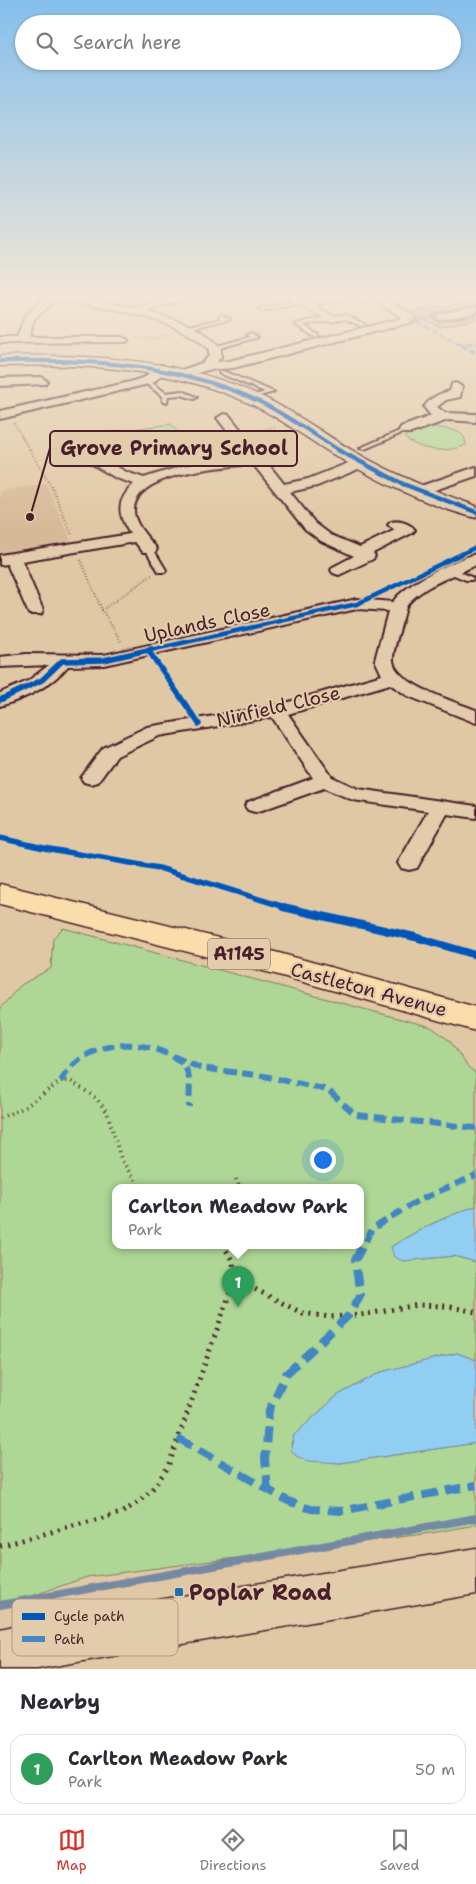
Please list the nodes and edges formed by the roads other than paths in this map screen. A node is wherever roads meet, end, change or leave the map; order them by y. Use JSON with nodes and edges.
{"nodes":[{"id":1,"x":157,"y":373,"type":"edge"},
{"id":2,"x":178,"y":373,"type":"edge"},
{"id":3,"x":186,"y":373,"type":"edge"},
{"id":4,"x":223,"y":373,"type":"edge"},
{"id":5,"x":183,"y":374,"type":"junction"},
{"id":6,"x":41,"y":381,"type":"dead end"},
{"id":7,"x":146,"y":381,"type":"junction"},
{"id":8,"x":0,"y":382,"type":"edge"},
{"id":9,"x":456,"y":387,"type":"dead end"},
{"id":10,"x":194,"y":397,"type":"dead end"},
{"id":11,"x":250,"y":398,"type":"junction"},
{"id":12,"x":0,"y":415,"type":"edge"},
{"id":13,"x":442,"y":417,"type":"junction"},
{"id":14,"x":224,"y":418,"type":"dead end"},
{"id":15,"x":476,"y":418,"type":"edge"},
{"id":16,"x":406,"y":430,"type":"joint"},
{"id":17,"x":362,"y":455,"type":"junction"},
{"id":18,"x":92,"y":458,"type":"dead end"},
{"id":19,"x":259,"y":460,"type":"junction"},
{"id":20,"x":476,"y":471,"type":"edge"},
{"id":21,"x":144,"y":483,"type":"junction"},
{"id":22,"x":280,"y":489,"type":"junction"},
{"id":23,"x":420,"y":491,"type":"junction"},
{"id":24,"x":476,"y":512,"type":"edge"},
{"id":25,"x":396,"y":525,"type":"dead end"},
{"id":26,"x":144,"y":543,"type":"junction"},
{"id":27,"x":360,"y":553,"type":"junction"},
{"id":28,"x":6,"y":559,"type":"edge"},
{"id":29,"x":476,"y":559,"type":"edge"},
{"id":30,"x":162,"y":570,"type":"road end"},
{"id":31,"x":339,"y":570,"type":"dead end"},
{"id":32,"x":452,"y":571,"type":"junction"},
{"id":33,"x":469,"y":578,"type":"dead end"},
{"id":34,"x":52,"y":597,"type":"dead end"},
{"id":35,"x":398,"y":607,"type":"junction"},
{"id":36,"x":62,"y":661,"type":"junction"},
{"id":37,"x":0,"y":662,"type":"edge"},
{"id":38,"x":392,"y":678,"type":"junction"},
{"id":39,"x":0,"y":700,"type":"edge"},
{"id":40,"x":277,"y":711,"type":"junction"},
{"id":41,"x":476,"y":717,"type":"edge"},
{"id":42,"x":91,"y":778,"type":"dead end"},
{"id":43,"x":325,"y":781,"type":"junction"},
{"id":44,"x":254,"y":806,"type":"dead end"},
{"id":45,"x":440,"y":808,"type":"junction"},
{"id":46,"x":474,"y":812,"type":"dead end"},
{"id":47,"x":409,"y":863,"type":"dead end"},
{"id":48,"x":0,"y":894,"type":"edge"},
{"id":49,"x":476,"y":1019,"type":"edge"},
{"id":50,"x":476,"y":1571,"type":"edge"},
{"id":51,"x":178,"y":1631,"type":"edge"}],
"edges":[{"from":1,"to":7,"type":"street"},
{"from":2,"to":5,"type":"street"},
{"from":3,"to":5,"type":"street"},
{"from":4,"to":11,"type":"lane"},
{"from":5,"to":11,"type":"street"},
{"from":6,"to":8,"type":"street"},
{"from":7,"to":10,"type":"lane"},
{"from":7,"to":12,"type":"street"},
{"from":9,"to":13,"type":"street"},
{"from":11,"to":17,"type":"street"},
{"from":13,"to":15,"type":"street"},
{"from":13,"to":16,"type":"street"},
{"from":14,"to":19,"type":"street"},
{"from":16,"to":17,"type":"lane"},
{"from":17,"to":22,"type":"street"},
{"from":17,"to":23,"type":"street"},
{"from":18,"to":21,"type":"street"},
{"from":19,"to":21,"type":"street"},
{"from":19,"to":22,"type":"street"},
{"from":20,"to":23,"type":"street"},
{"from":21,"to":26,"type":"street"},
{"from":22,"to":27,"type":"street"},
{"from":23,"to":24,"type":"street"},
{"from":25,"to":27,"type":"street"},
{"from":26,"to":28,"type":"street"},
{"from":26,"to":30,"type":"lane"},
{"from":27,"to":31,"type":"street"},
{"from":28,"to":34,"type":"street"},
{"from":29,"to":32,"type":"street"},
{"from":32,"to":33,"type":"lane"},
{"from":32,"to":35,"type":"street"},
{"from":35,"to":36,"type":"street","name":"Uplands Close"},
{"from":35,"to":38,"type":"street"},
{"from":36,"to":37,"type":"street","name":"Uplands Close"},
{"from":36,"to":39,"type":"street"},
{"from":38,"to":40,"type":"street","name":"Ninfield Close"},
{"from":38,"to":41,"type":"street"},
{"from":40,"to":42,"type":"street","name":"Ninfield Close"},
{"from":40,"to":43,"type":"street"},
{"from":43,"to":44,"type":"street"},
{"from":43,"to":45,"type":"street"},
{"from":45,"to":46,"type":"street"},
{"from":45,"to":47,"type":"street"},
{"from":48,"to":49,"type":"main road","name":"Castleton Avenue","number":"A1145"},
{"from":50,"to":51,"type":"street"}]}
